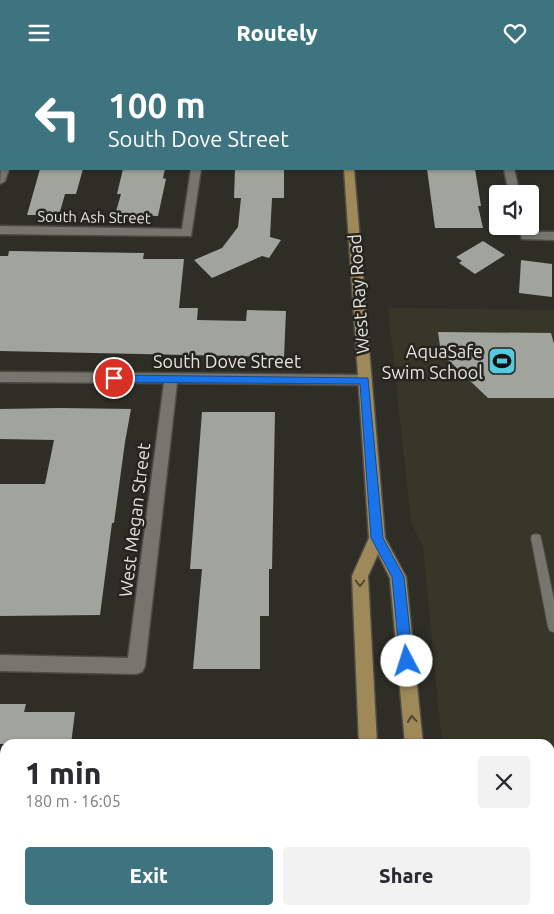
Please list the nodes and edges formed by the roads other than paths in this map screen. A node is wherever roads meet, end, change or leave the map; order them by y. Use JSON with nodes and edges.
{"nodes":[{"id":1,"x":196,"y":170,"type":"edge"},
{"id":2,"x":350,"y":170,"type":"edge"},
{"id":3,"x":508,"y":170,"type":"edge"},
{"id":4,"x":512,"y":185,"type":"edge"},
{"id":5,"x":0,"y":230,"type":"edge"},
{"id":6,"x":539,"y":233,"type":"edge"},
{"id":7,"x":554,"y":236,"type":"edge"},
{"id":8,"x":0,"y":377,"type":"edge"},
{"id":9,"x":171,"y":379,"type":"junction"},
{"id":10,"x":364,"y":381,"type":"junction"},
{"id":11,"x":377,"y":538,"type":"junction"},
{"id":12,"x":536,"y":538,"type":"dead end"},
{"id":13,"x":549,"y":571,"type":"edge"},
{"id":14,"x":554,"y":627,"type":"edge"},
{"id":15,"x":0,"y":663,"type":"edge"},
{"id":16,"x":368,"y":739,"type":"edge"},
{"id":17,"x":414,"y":739,"type":"edge"}],
"edges":[{"from":1,"to":5,"type":"street","name":"South Ash Street"},
{"from":2,"to":10,"type":"main road","name":"West Ray Road"},
{"from":3,"to":4,"type":"street"},
{"from":6,"to":7,"type":"street"},
{"from":8,"to":9,"type":"street","name":"South Dove Street"},
{"from":9,"to":10,"type":"street","name":"South Dove Street"},
{"from":9,"to":15,"type":"street","name":"West Megan Street"},
{"from":10,"to":11,"type":"main road","name":"West Ray Road"},
{"from":11,"to":16,"type":"main road","name":"West Ray Road","one_way":true},
{"from":17,"to":11,"type":"main road","name":"West Ray Road","one_way":true},
{"from":12,"to":13,"type":"lane"},
{"from":13,"to":14,"type":"lane"}]}
